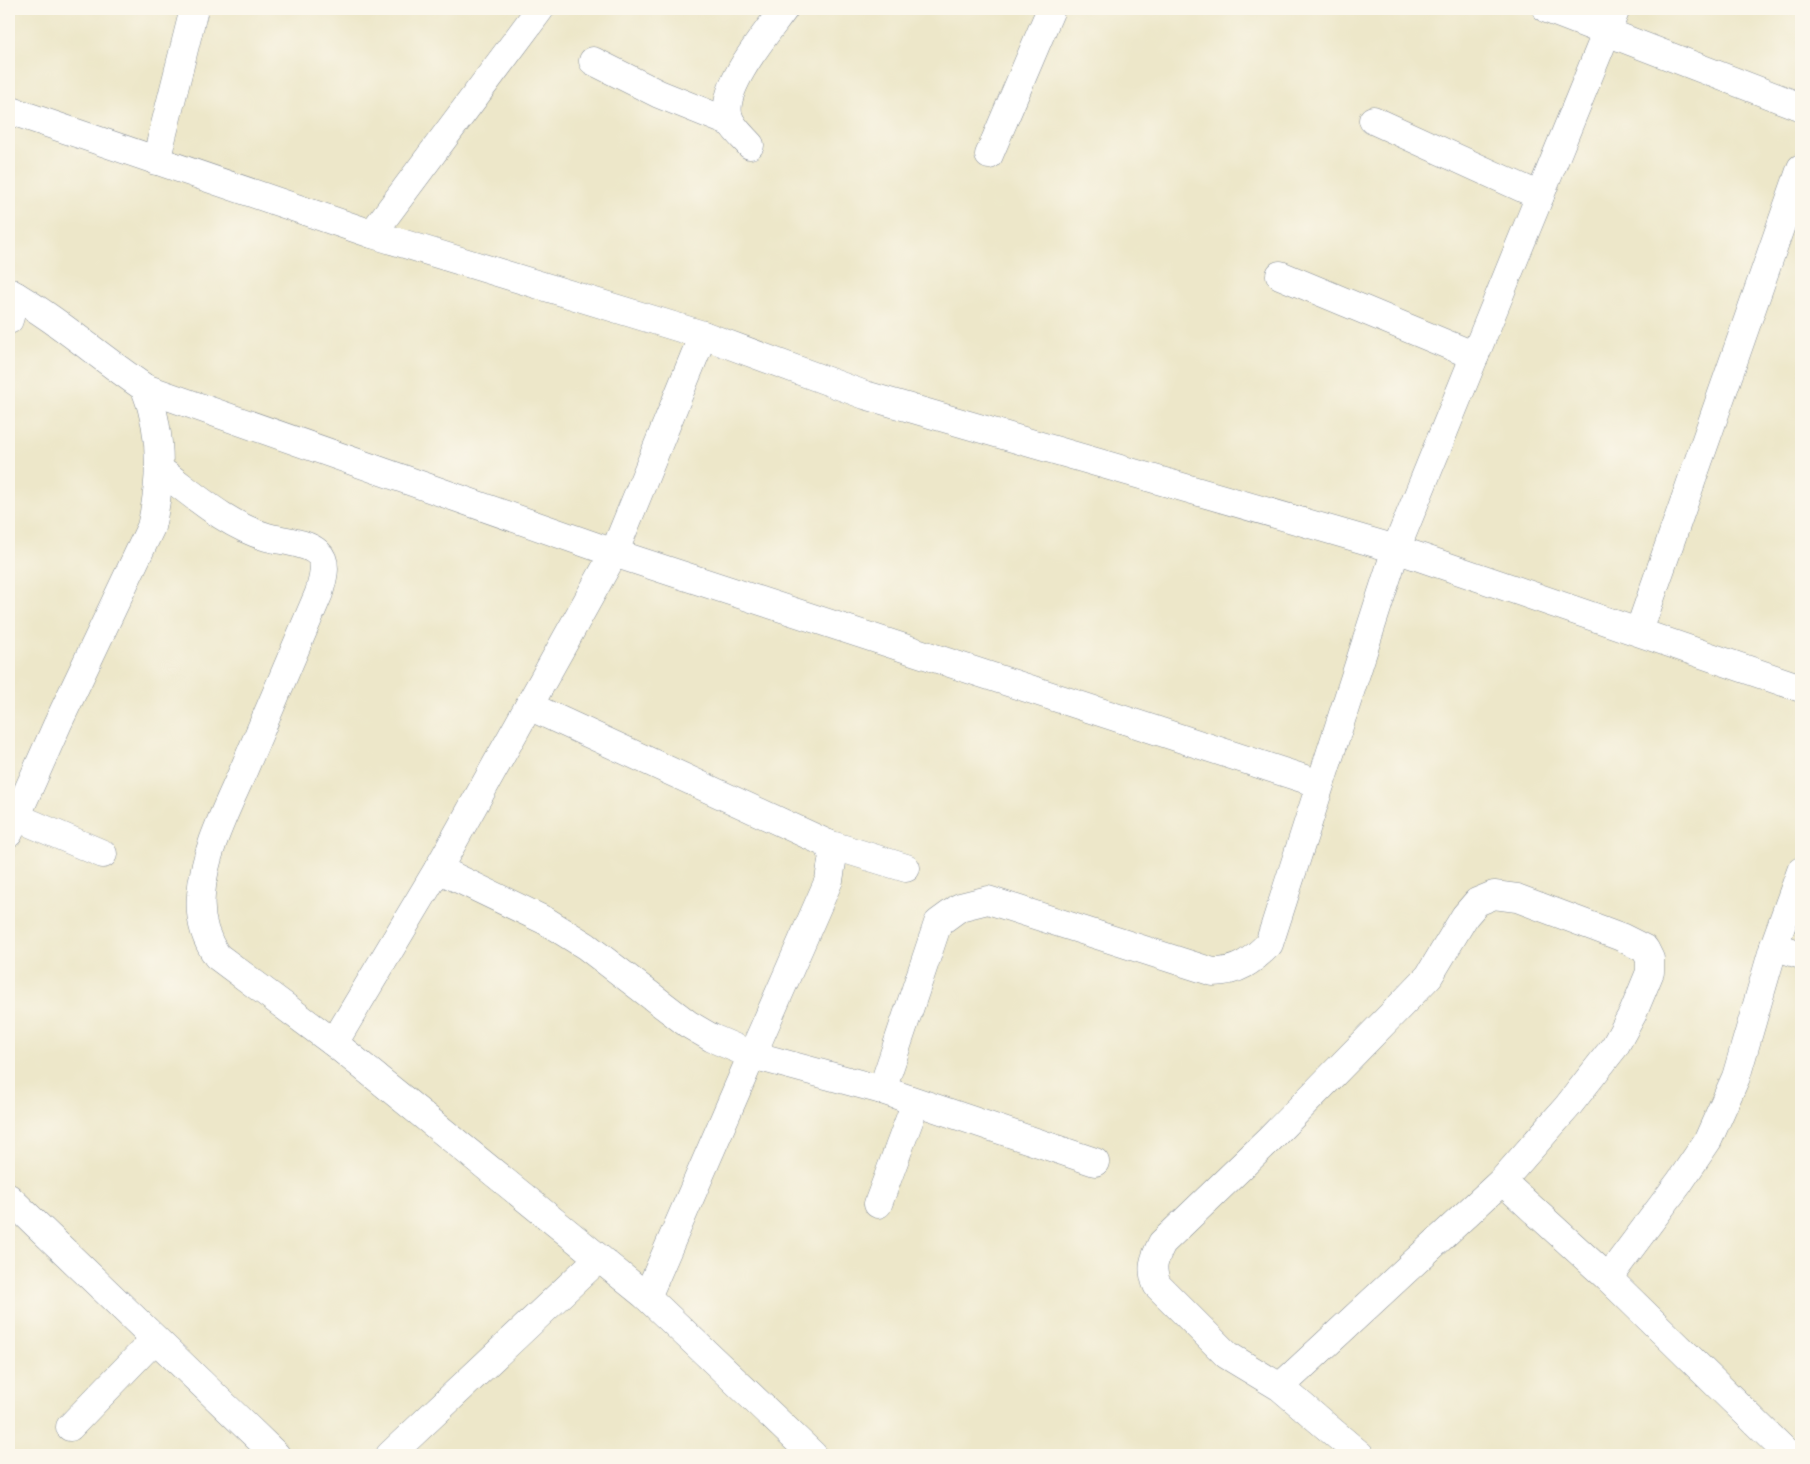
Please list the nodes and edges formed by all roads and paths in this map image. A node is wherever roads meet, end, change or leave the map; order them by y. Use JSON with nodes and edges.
{"nodes":[{"id":1,"x":194,"y":9,"type":"edge"},
{"id":2,"x":540,"y":9,"type":"edge"},
{"id":3,"x":784,"y":9,"type":"edge"},
{"id":4,"x":1050,"y":9,"type":"edge"},
{"id":5,"x":1547,"y":9,"type":"edge"},
{"id":6,"x":1612,"y":20,"type":"edge"},
{"id":7,"x":593,"y":62,"type":"dead end"},
{"id":8,"x":1801,"y":107,"type":"edge"},
{"id":9,"x":9,"y":110,"type":"edge"},
{"id":10,"x":1373,"y":120,"type":"dead end"},
{"id":11,"x":731,"y":124,"type":"junction"},
{"id":12,"x":750,"y":145,"type":"dead end"},
{"id":13,"x":989,"y":154,"type":"dead end"},
{"id":14,"x":156,"y":160,"type":"junction"},
{"id":15,"x":1801,"y":168,"type":"edge"},
{"id":16,"x":1540,"y":196,"type":"junction"},
{"id":17,"x":372,"y":234,"type":"junction"},
{"id":18,"x":1280,"y":274,"type":"dead end"},
{"id":19,"x":11,"y":303,"type":"edge"},
{"id":20,"x":704,"y":336,"type":"junction"},
{"id":21,"x":1475,"y":356,"type":"junction"},
{"id":22,"x":144,"y":388,"type":"junction"},
{"id":23,"x":160,"y":470,"type":"junction"},
{"id":24,"x":1396,"y":549,"type":"junction"},
{"id":25,"x":614,"y":553,"type":"junction"},
{"id":26,"x":1639,"y":632,"type":"junction"},
{"id":27,"x":1801,"y":688,"type":"edge"},
{"id":28,"x":529,"y":706,"type":"junction"},
{"id":29,"x":1320,"y":784,"type":"junction"},
{"id":30,"x":12,"y":825,"type":"edge"},
{"id":31,"x":828,"y":844,"type":"junction"},
{"id":32,"x":102,"y":854,"type":"dead end"},
{"id":33,"x":906,"y":868,"type":"dead end"},
{"id":34,"x":438,"y":869,"type":"junction"},
{"id":35,"x":1801,"y":870,"type":"edge"},
{"id":36,"x":1774,"y":946,"type":"junction"},
{"id":37,"x":1801,"y":955,"type":"edge"},
{"id":38,"x":334,"y":1042,"type":"junction"},
{"id":39,"x":752,"y":1056,"type":"junction"},
{"id":40,"x":882,"y":1090,"type":"junction"},
{"id":41,"x":916,"y":1102,"type":"junction"},
{"id":42,"x":1095,"y":1162,"type":"dead end"},
{"id":43,"x":1502,"y":1181,"type":"junction"},
{"id":44,"x":9,"y":1198,"type":"edge"},
{"id":45,"x":878,"y":1204,"type":"dead end"},
{"id":46,"x":599,"y":1258,"type":"junction"},
{"id":47,"x":1608,"y":1278,"type":"junction"},
{"id":48,"x":647,"y":1297,"type":"junction"},
{"id":49,"x":155,"y":1339,"type":"junction"},
{"id":50,"x":1280,"y":1387,"type":"junction"},
{"id":51,"x":70,"y":1427,"type":"dead end"},
{"id":52,"x":1801,"y":1445,"type":"edge"},
{"id":53,"x":276,"y":1455,"type":"edge"},
{"id":54,"x":390,"y":1455,"type":"edge"},
{"id":55,"x":813,"y":1455,"type":"edge"},
{"id":56,"x":1360,"y":1455,"type":"edge"},
{"id":57,"x":1789,"y":1455,"type":"edge"},
{"id":58,"x":1795,"y":1455,"type":"edge"}],
"edges":[{"from":1,"to":14,"type":"street"},
{"from":2,"to":17,"type":"street"},
{"from":3,"to":11,"type":"street"},
{"from":4,"to":13,"type":"street"},
{"from":5,"to":6,"type":"street"},
{"from":6,"to":8,"type":"street"},
{"from":6,"to":16,"type":"street"},
{"from":7,"to":11,"type":"street"},
{"from":9,"to":14,"type":"street"},
{"from":10,"to":16,"type":"street"},
{"from":11,"to":12,"type":"street"},
{"from":14,"to":17,"type":"street"},
{"from":15,"to":26,"type":"street"},
{"from":16,"to":21,"type":"street"},
{"from":17,"to":20,"type":"street"},
{"from":18,"to":21,"type":"street"},
{"from":19,"to":22,"type":"street"},
{"from":20,"to":24,"type":"street"},
{"from":20,"to":25,"type":"street"},
{"from":21,"to":24,"type":"street"},
{"from":22,"to":23,"type":"street"},
{"from":22,"to":25,"type":"street"},
{"from":23,"to":30,"type":"street"},
{"from":23,"to":38,"type":"street"},
{"from":24,"to":26,"type":"street"},
{"from":24,"to":29,"type":"street"},
{"from":25,"to":28,"type":"street"},
{"from":25,"to":29,"type":"street"},
{"from":26,"to":27,"type":"street"},
{"from":28,"to":31,"type":"street"},
{"from":28,"to":34,"type":"street"},
{"from":29,"to":40,"type":"street"},
{"from":30,"to":32,"type":"street"},
{"from":31,"to":33,"type":"street"},
{"from":31,"to":39,"type":"street"},
{"from":34,"to":38,"type":"street"},
{"from":34,"to":39,"type":"street"},
{"from":35,"to":36,"type":"street"},
{"from":36,"to":37,"type":"street"},
{"from":36,"to":47,"type":"street"},
{"from":38,"to":46,"type":"street"},
{"from":39,"to":40,"type":"street"},
{"from":39,"to":48,"type":"street"},
{"from":40,"to":41,"type":"street"},
{"from":41,"to":42,"type":"street"},
{"from":41,"to":45,"type":"street"},
{"from":43,"to":47,"type":"street"},
{"from":43,"to":50,"type":"street"},
{"from":43,"to":50,"type":"street"},
{"from":44,"to":49,"type":"street"},
{"from":46,"to":48,"type":"street"},
{"from":46,"to":54,"type":"street"},
{"from":47,"to":57,"type":"street"},
{"from":48,"to":55,"type":"street"},
{"from":49,"to":51,"type":"street"},
{"from":49,"to":53,"type":"street"},
{"from":50,"to":56,"type":"street"},
{"from":52,"to":58,"type":"street"}]}
